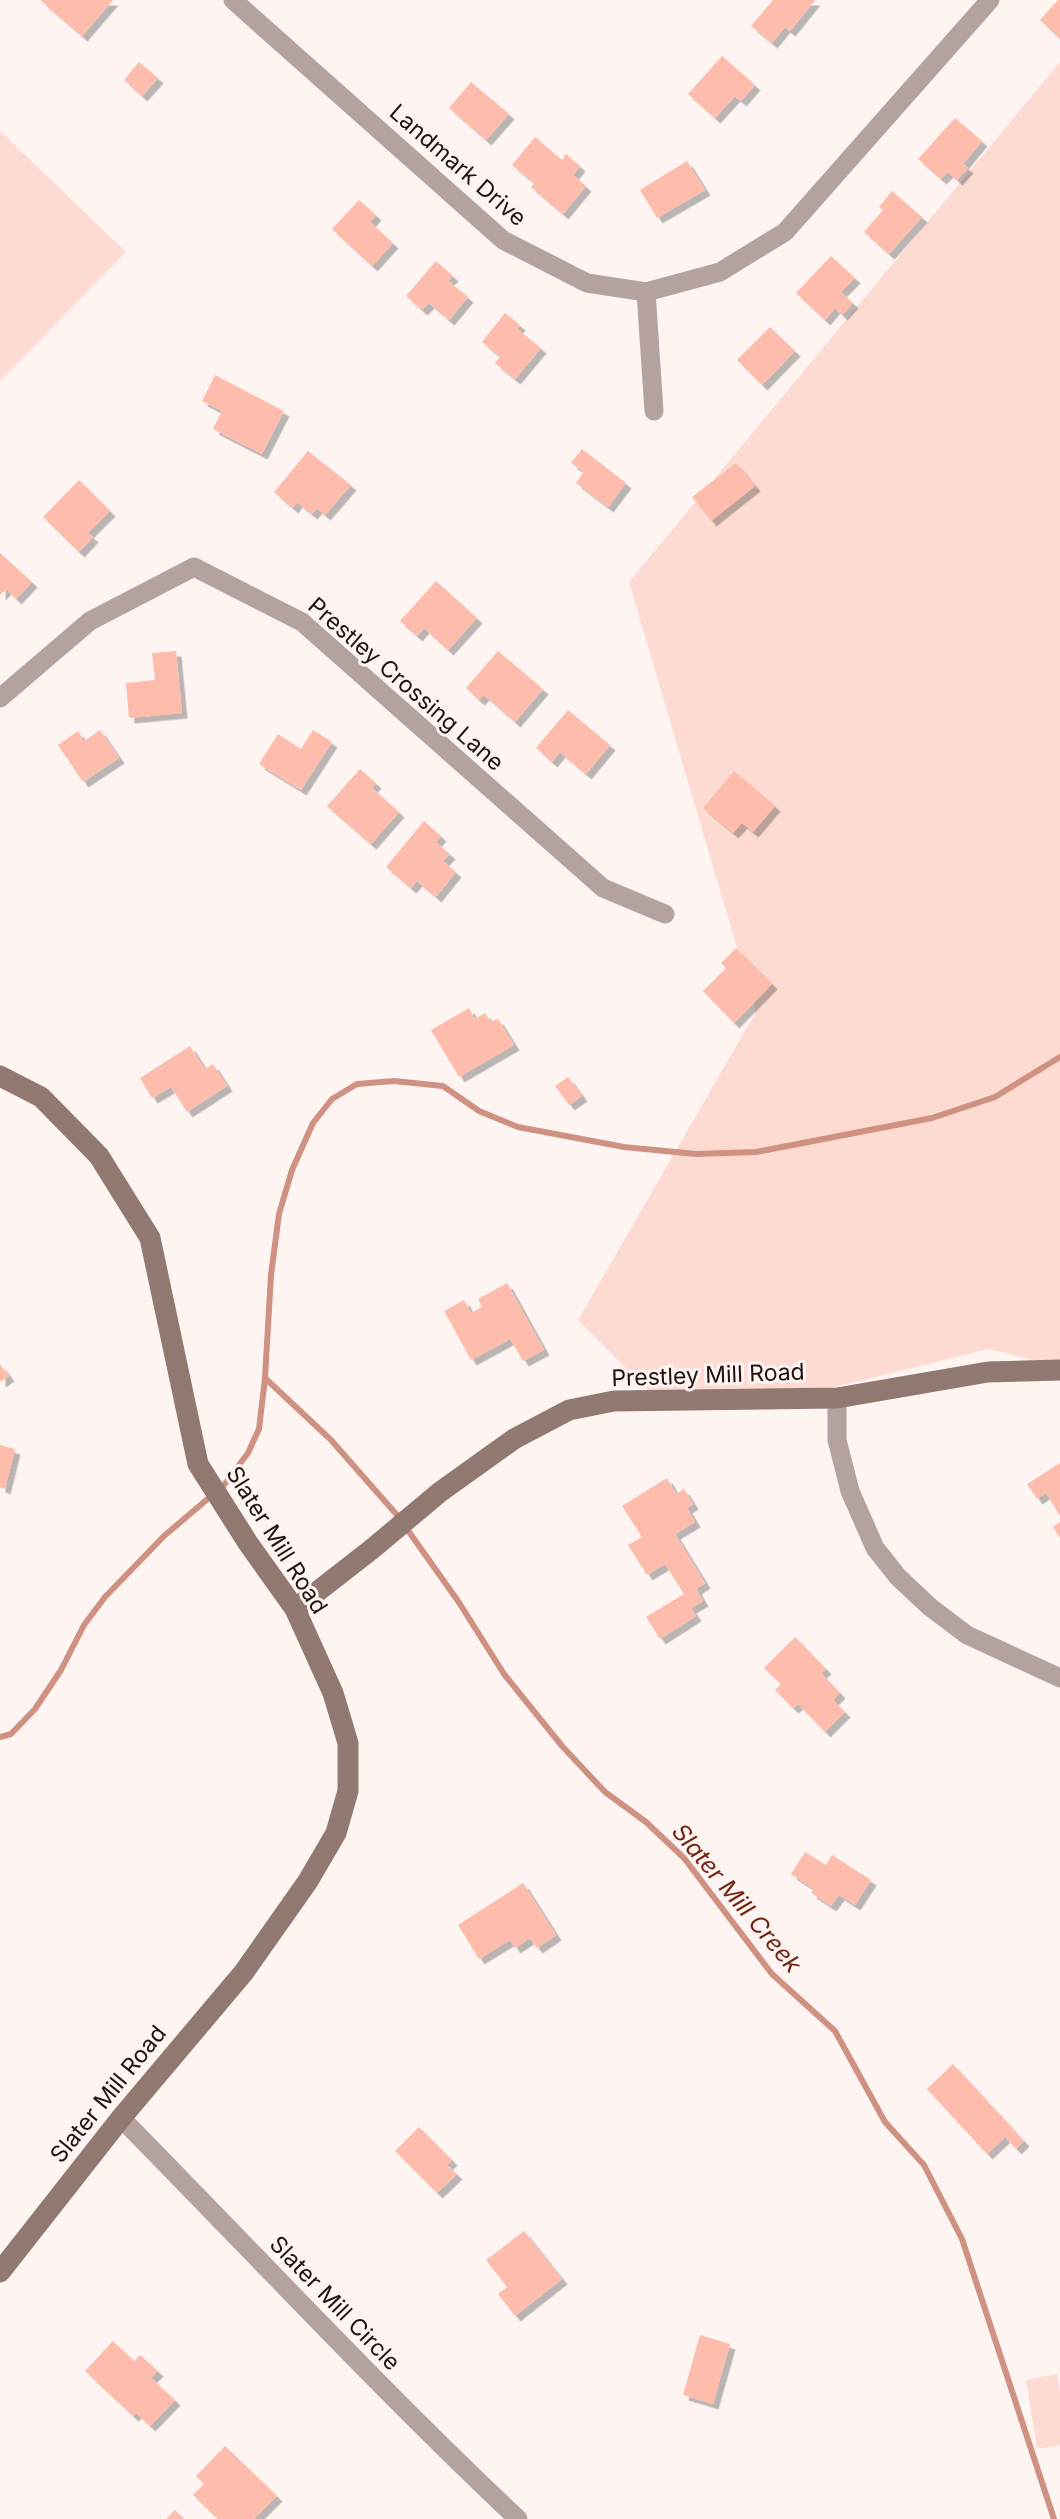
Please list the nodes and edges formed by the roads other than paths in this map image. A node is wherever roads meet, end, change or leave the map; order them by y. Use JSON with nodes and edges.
{"nodes":[{"id":1,"x":233,"y":0,"type":"edge"},
{"id":2,"x":990,"y":0,"type":"edge"},
{"id":3,"x":646,"y":292,"type":"junction"},
{"id":4,"x":654,"y":411,"type":"dead end"},
{"id":5,"x":0,"y":698,"type":"edge"},
{"id":6,"x":665,"y":914,"type":"dead end"},
{"id":7,"x":0,"y":1076,"type":"edge"},
{"id":8,"x":1060,"y":1370,"type":"edge"},
{"id":9,"x":837,"y":1398,"type":"junction"},
{"id":10,"x":295,"y":1609,"type":"junction"},
{"id":11,"x":1060,"y":1678,"type":"edge"},
{"id":12,"x":121,"y":2118,"type":"junction"},
{"id":13,"x":0,"y":2272,"type":"edge"},
{"id":14,"x":518,"y":2519,"type":"edge"}],
"edges":[{"from":1,"to":3,"type":"street","name":"Landmark Drive"},
{"from":2,"to":3,"type":"street","name":"Landmark Drive"},
{"from":3,"to":4,"type":"street"},
{"from":5,"to":6,"type":"street","name":"Prestley Crossing Lane"},
{"from":7,"to":10,"type":"street","name":"Slater Mill Road"},
{"from":8,"to":9,"type":"street","name":"Prestley Mill Road"},
{"from":9,"to":10,"type":"street","name":"Prestley Mill Road"},
{"from":9,"to":11,"type":"street"},
{"from":10,"to":12,"type":"street","name":"Slater Mill Road"},
{"from":12,"to":13,"type":"street","name":"Slater Mill Road"},
{"from":12,"to":14,"type":"street","name":"Slater Mill Circle"}]}
